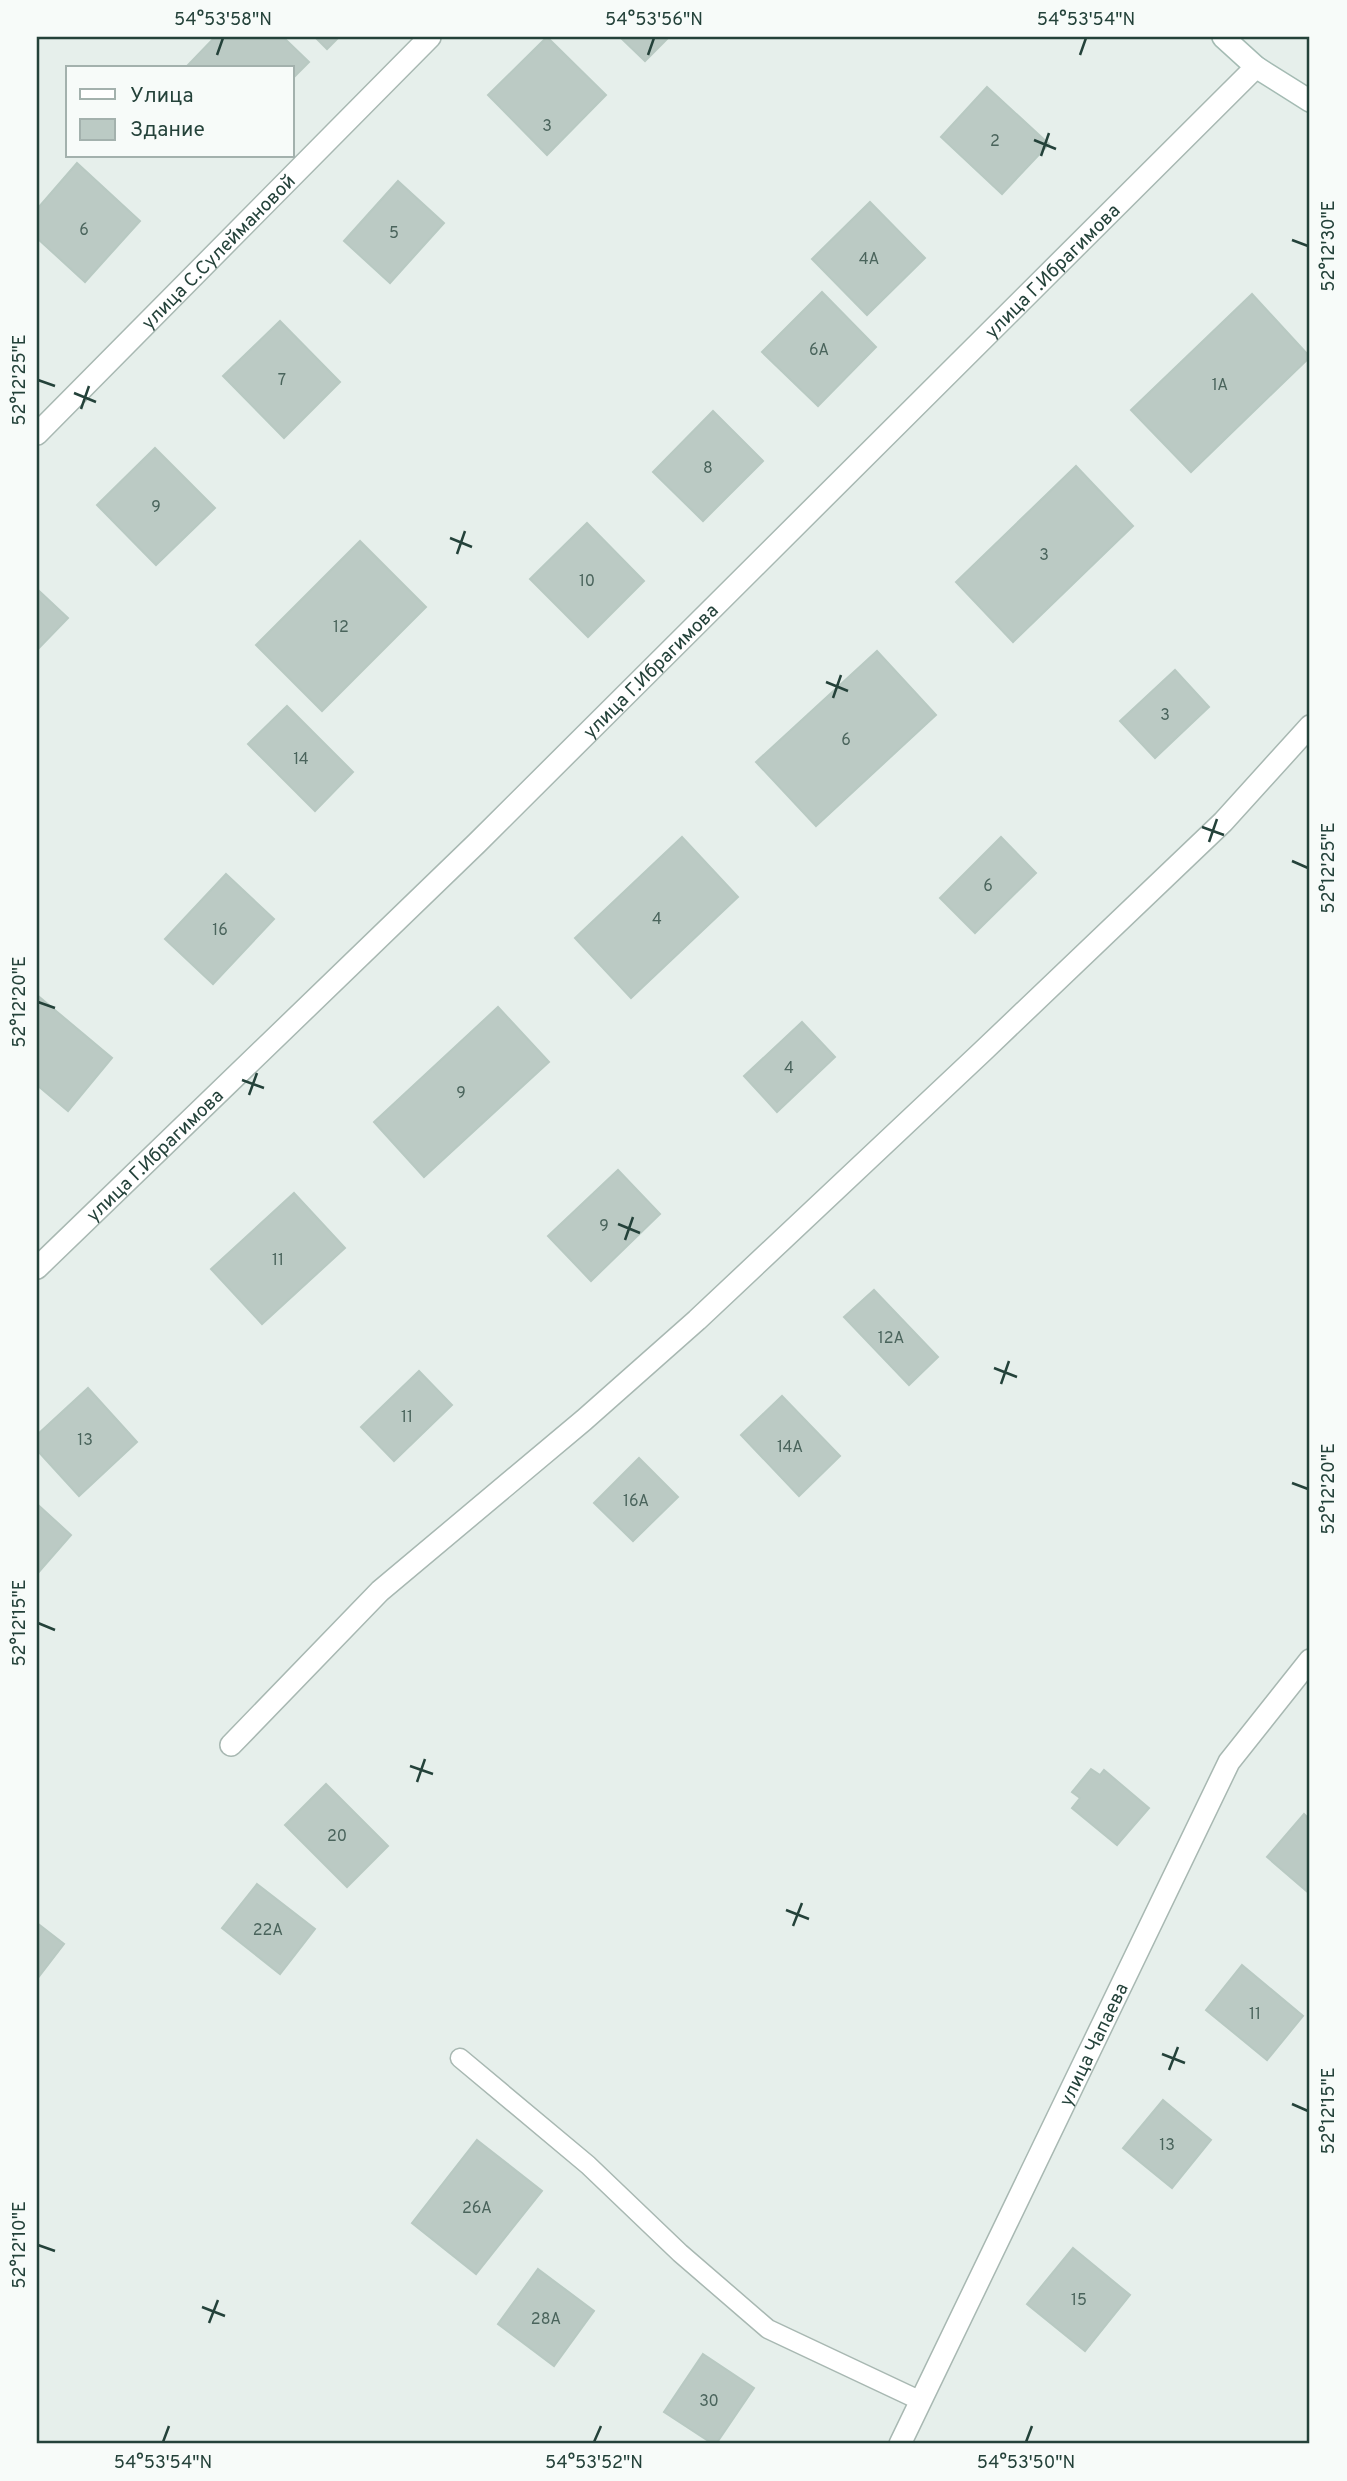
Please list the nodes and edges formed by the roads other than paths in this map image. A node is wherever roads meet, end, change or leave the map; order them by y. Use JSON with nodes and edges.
{"nodes":[{"id":1,"x":430,"y":37,"type":"edge"},
{"id":2,"x":1223,"y":37,"type":"edge"},
{"id":3,"x":1256,"y":67,"type":"junction"},
{"id":4,"x":1310,"y":102,"type":"edge"},
{"id":5,"x":37,"y":434,"type":"edge"},
{"id":6,"x":1310,"y":726,"type":"edge"},
{"id":7,"x":37,"y":1268,"type":"edge"},
{"id":8,"x":1310,"y":1660,"type":"edge"},
{"id":9,"x":231,"y":1745,"type":"dead end"},
{"id":10,"x":460,"y":2058,"type":"dead end"},
{"id":11,"x":921,"y":2401,"type":"junction"},
{"id":12,"x":900,"y":2444,"type":"edge"}],
"edges":[{"from":1,"to":5,"type":"street","name":"улица С.Сулеймановой"},
{"from":2,"to":3,"type":"street"},
{"from":3,"to":4,"type":"street"},
{"from":3,"to":7,"type":"street","name":"улица Г.Ибрагимова"},
{"from":6,"to":9,"type":"street"},
{"from":8,"to":11,"type":"street","name":"улица Чапаева"},
{"from":10,"to":11,"type":"lane"},
{"from":11,"to":12,"type":"street","name":"улица Чапаева"}]}
